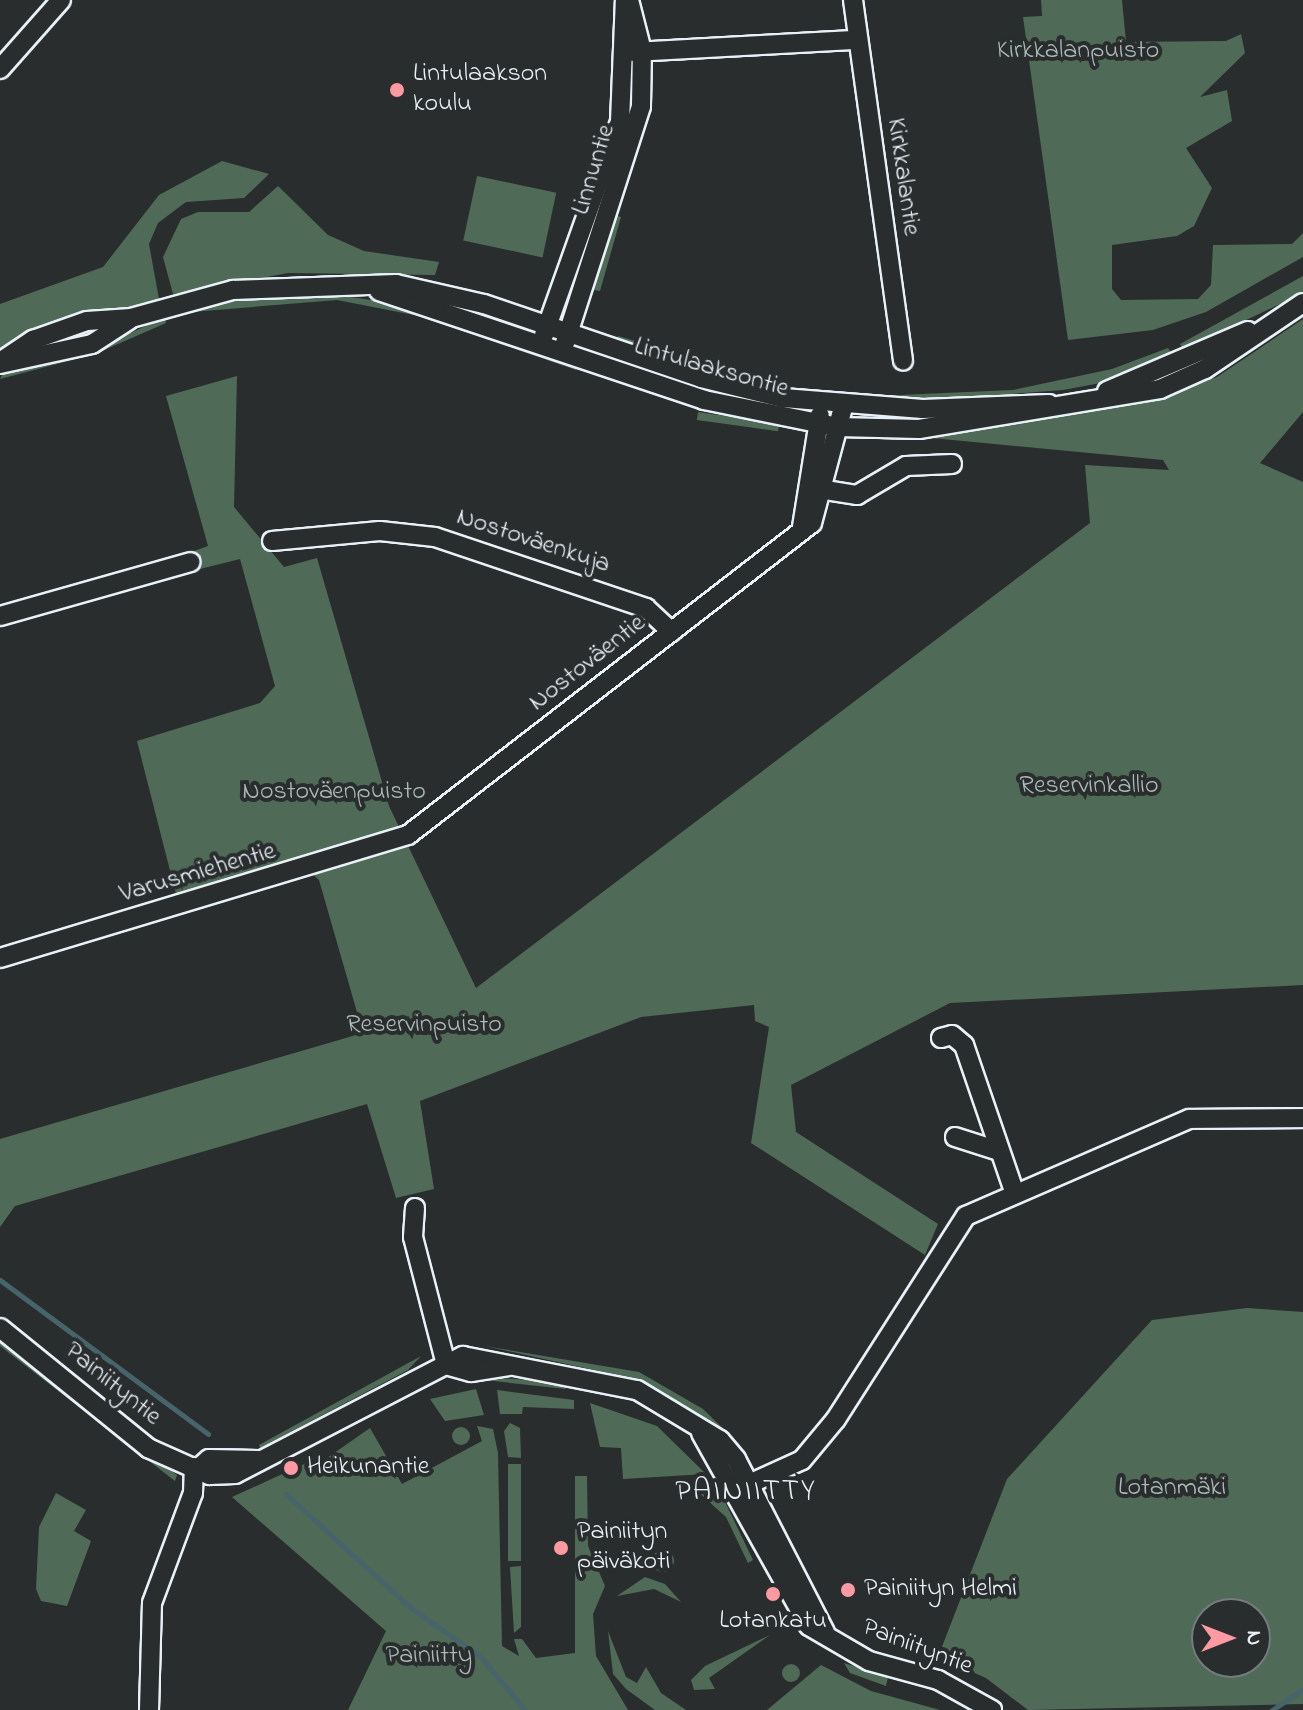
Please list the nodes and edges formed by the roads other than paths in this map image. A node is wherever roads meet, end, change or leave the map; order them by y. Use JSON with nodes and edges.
{"nodes":[{"id":1,"x":61,"y":0,"type":"edge"},
{"id":2,"x":627,"y":0,"type":"edge"},
{"id":3,"x":853,"y":0,"type":"edge"},
{"id":4,"x":858,"y":40,"type":"junction"},
{"id":5,"x":634,"y":52,"type":"junction"},
{"id":6,"x":0,"y":69,"type":"edge"},
{"id":7,"x":369,"y":287,"type":"junction"},
{"id":8,"x":1303,"y":303,"type":"edge"},
{"id":9,"x":548,"y":324,"type":"junction"},
{"id":10,"x":570,"y":332,"type":"junction"},
{"id":11,"x":541,"y":344,"type":"junction"},
{"id":12,"x":562,"y":351,"type":"junction"},
{"id":13,"x":903,"y":361,"type":"dead end"},
{"id":14,"x":0,"y":363,"type":"edge"},
{"id":15,"x":1049,"y":404,"type":"junction"},
{"id":16,"x":823,"y":405,"type":"junction"},
{"id":17,"x":843,"y":407,"type":"junction"},
{"id":18,"x":819,"y":424,"type":"junction"},
{"id":19,"x":838,"y":427,"type":"junction"},
{"id":20,"x":952,"y":464,"type":"dead end"},
{"id":21,"x":820,"y":488,"type":"junction"},
{"id":22,"x":272,"y":541,"type":"dead end"},
{"id":23,"x":191,"y":562,"type":"dead end"},
{"id":24,"x":0,"y":616,"type":"edge"},
{"id":25,"x":672,"y":632,"type":"junction"},
{"id":26,"x":408,"y":835,"type":"joint"},
{"id":27,"x":0,"y":958,"type":"edge"},
{"id":28,"x":941,"y":1038,"type":"dead end"},
{"id":29,"x":1303,"y":1118,"type":"edge"},
{"id":30,"x":955,"y":1137,"type":"dead end"},
{"id":31,"x":999,"y":1151,"type":"junction"},
{"id":32,"x":1015,"y":1194,"type":"junction"},
{"id":33,"x":415,"y":1208,"type":"dead end"},
{"id":34,"x":0,"y":1328,"type":"edge"},
{"id":35,"x":446,"y":1365,"type":"junction"},
{"id":36,"x":197,"y":1467,"type":"junction"},
{"id":37,"x":744,"y":1486,"type":"junction"},
{"id":38,"x":149,"y":1710,"type":"edge"},
{"id":39,"x":992,"y":1710,"type":"edge"}],
"edges":[{"from":1,"to":6,"type":"street"},
{"from":2,"to":5,"type":"street","name":"Linnuntie"},
{"from":3,"to":4,"type":"street","name":"Kirkkalantie"},
{"from":4,"to":5,"type":"street"},
{"from":4,"to":13,"type":"street","name":"Kirkkalantie"},
{"from":5,"to":9,"type":"street","name":"Linnuntie"},
{"from":5,"to":10,"type":"street","name":"Linnuntie"},
{"from":7,"to":9,"type":"street","name":"Lintulaaksontie"},
{"from":7,"to":11,"type":"street","name":"Lintulaaksontie"},
{"from":7,"to":14,"type":"street","name":"Lintulaaksontie"},
{"from":8,"to":15,"type":"street","name":"Lintulaaksontie"},
{"from":9,"to":10,"type":"street","name":"Lintulaaksontie"},
{"from":9,"to":11,"type":"street","name":"Linnuntie"},
{"from":10,"to":12,"type":"street","name":"Linnuntie"},
{"from":10,"to":16,"type":"street","name":"Lintulaaksontie"},
{"from":11,"to":12,"type":"street","name":"Lintulaaksontie"},
{"from":12,"to":18,"type":"street","name":"Lintulaaksontie"},
{"from":15,"to":17,"type":"street","name":"Lintulaaksontie"},
{"from":15,"to":19,"type":"street","name":"Lintulaaksontie"},
{"from":16,"to":17,"type":"street","name":"Lintulaaksontie"},
{"from":16,"to":18,"type":"street","name":"Nostoväentie"},
{"from":17,"to":19,"type":"street","name":"Nostoväentie"},
{"from":18,"to":19,"type":"street","name":"Lintulaaksontie"},
{"from":18,"to":21,"type":"street","name":"Nostoväentie"},
{"from":19,"to":21,"type":"street","name":"Nostoväentie"},
{"from":20,"to":21,"type":"street"},
{"from":21,"to":25,"type":"street","name":"Nostoväentie"},
{"from":22,"to":25,"type":"street","name":"Nostoväenkuja"},
{"from":23,"to":24,"type":"street"},
{"from":25,"to":26,"type":"street","name":"Nostoväentie"},
{"from":26,"to":27,"type":"street","name":"Varusmiehentie"},
{"from":28,"to":31,"type":"street"},
{"from":29,"to":32,"type":"street"},
{"from":30,"to":31,"type":"street"},
{"from":31,"to":32,"type":"street"},
{"from":32,"to":37,"type":"street"},
{"from":33,"to":35,"type":"street"},
{"from":34,"to":36,"type":"street","name":"Painiityntie"},
{"from":35,"to":36,"type":"street","name":"Painiityntie"},
{"from":35,"to":37,"type":"street","name":"Painiityntie"},
{"from":36,"to":38,"type":"street"},
{"from":37,"to":39,"type":"street","name":"Painiityntie"}]}
